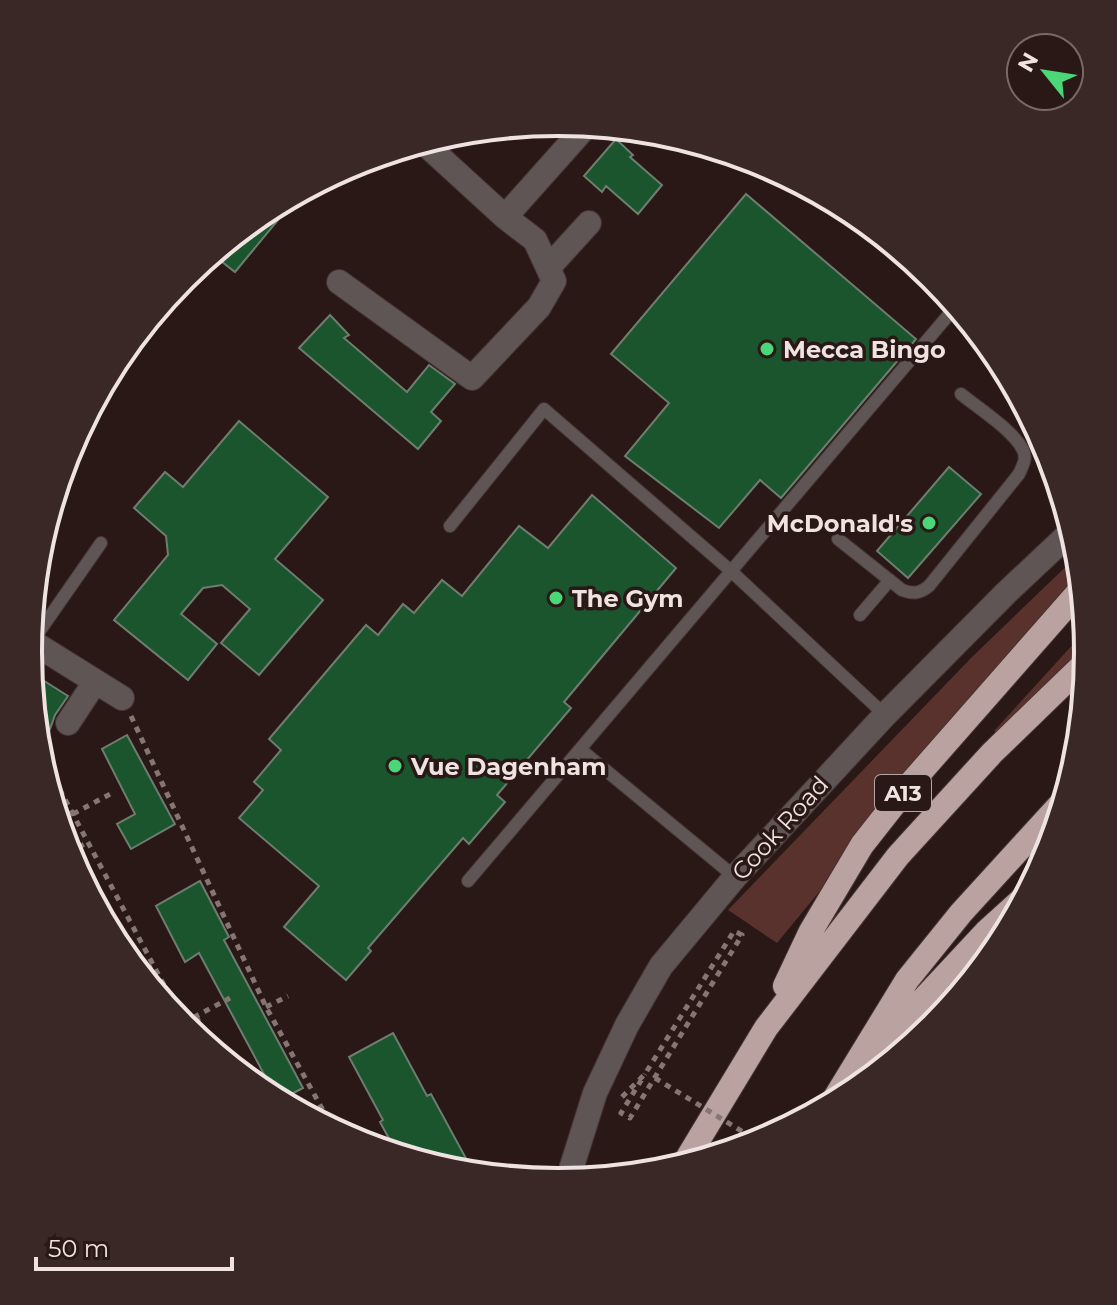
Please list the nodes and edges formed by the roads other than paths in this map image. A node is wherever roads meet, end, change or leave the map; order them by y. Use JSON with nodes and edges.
{"nodes":[{"id":1,"x":577,"y":137,"type":"edge"},
{"id":2,"x":434,"y":152,"type":"edge"},
{"id":3,"x":505,"y":217,"type":"junction"},
{"id":4,"x":589,"y":223,"type":"dead end"},
{"id":5,"x":548,"y":268,"type":"junction"},
{"id":6,"x":339,"y":282,"type":"dead end"},
{"id":7,"x":949,"y":314,"type":"edge"},
{"id":8,"x":961,"y":394,"type":"dead end"},
{"id":9,"x":450,"y":526,"type":"dead end"},
{"id":10,"x":838,"y":539,"type":"dead end"},
{"id":11,"x":1062,"y":540,"type":"edge"},
{"id":12,"x":101,"y":543,"type":"dead end"},
{"id":13,"x":731,"y":571,"type":"junction"},
{"id":14,"x":890,"y":580,"type":"junction"},
{"id":15,"x":1072,"y":597,"type":"edge"},
{"id":16,"x":860,"y":615,"type":"dead end"},
{"id":17,"x":43,"y":624,"type":"edge"},
{"id":18,"x":42,"y":648,"type":"edge"},
{"id":19,"x":1074,"y":673,"type":"edge"},
{"id":20,"x":95,"y":682,"type":"junction"},
{"id":21,"x":122,"y":698,"type":"road end"},
{"id":22,"x":885,"y":715,"type":"junction"},
{"id":23,"x":68,"y":723,"type":"dead end"},
{"id":24,"x":580,"y":749,"type":"junction"},
{"id":25,"x":1048,"y":817,"type":"edge"},
{"id":26,"x":735,"y":877,"type":"junction"},
{"id":27,"x":468,"y":881,"type":"dead end"},
{"id":28,"x":1002,"y":918,"type":"edge"},
{"id":29,"x":766,"y":1028,"type":"junction"},
{"id":30,"x":858,"y":1072,"type":"edge"},
{"id":31,"x":846,"y":1081,"type":"edge"},
{"id":32,"x":692,"y":1151,"type":"edge"},
{"id":33,"x":571,"y":1169,"type":"edge"}],
"edges":[{"from":1,"to":3,"type":"street"},
{"from":2,"to":3,"type":"street"},
{"from":3,"to":5,"type":"street"},
{"from":4,"to":5,"type":"street"},
{"from":5,"to":6,"type":"street"},
{"from":7,"to":13,"type":"lane"},
{"from":8,"to":14,"type":"lane"},
{"from":9,"to":13,"type":"lane"},
{"from":10,"to":14,"type":"lane"},
{"from":11,"to":22,"type":"street","name":"Cook Road"},
{"from":12,"to":17,"type":"lane"},
{"from":13,"to":22,"type":"lane"},
{"from":13,"to":24,"type":"lane"},
{"from":14,"to":16,"type":"lane"},
{"from":15,"to":29,"type":"highway","number":"A13"},
{"from":18,"to":20,"type":"street"},
{"from":19,"to":29,"type":"highway","number":"A13"},
{"from":20,"to":21,"type":"street"},
{"from":20,"to":23,"type":"street"},
{"from":22,"to":26,"type":"street","name":"Cook Road"},
{"from":24,"to":26,"type":"lane"},
{"from":24,"to":27,"type":"lane"},
{"from":25,"to":31,"type":"highway"},
{"from":26,"to":33,"type":"street","name":"Cook Road"},
{"from":28,"to":30,"type":"highway"},
{"from":29,"to":32,"type":"highway","number":"A13"}]}
